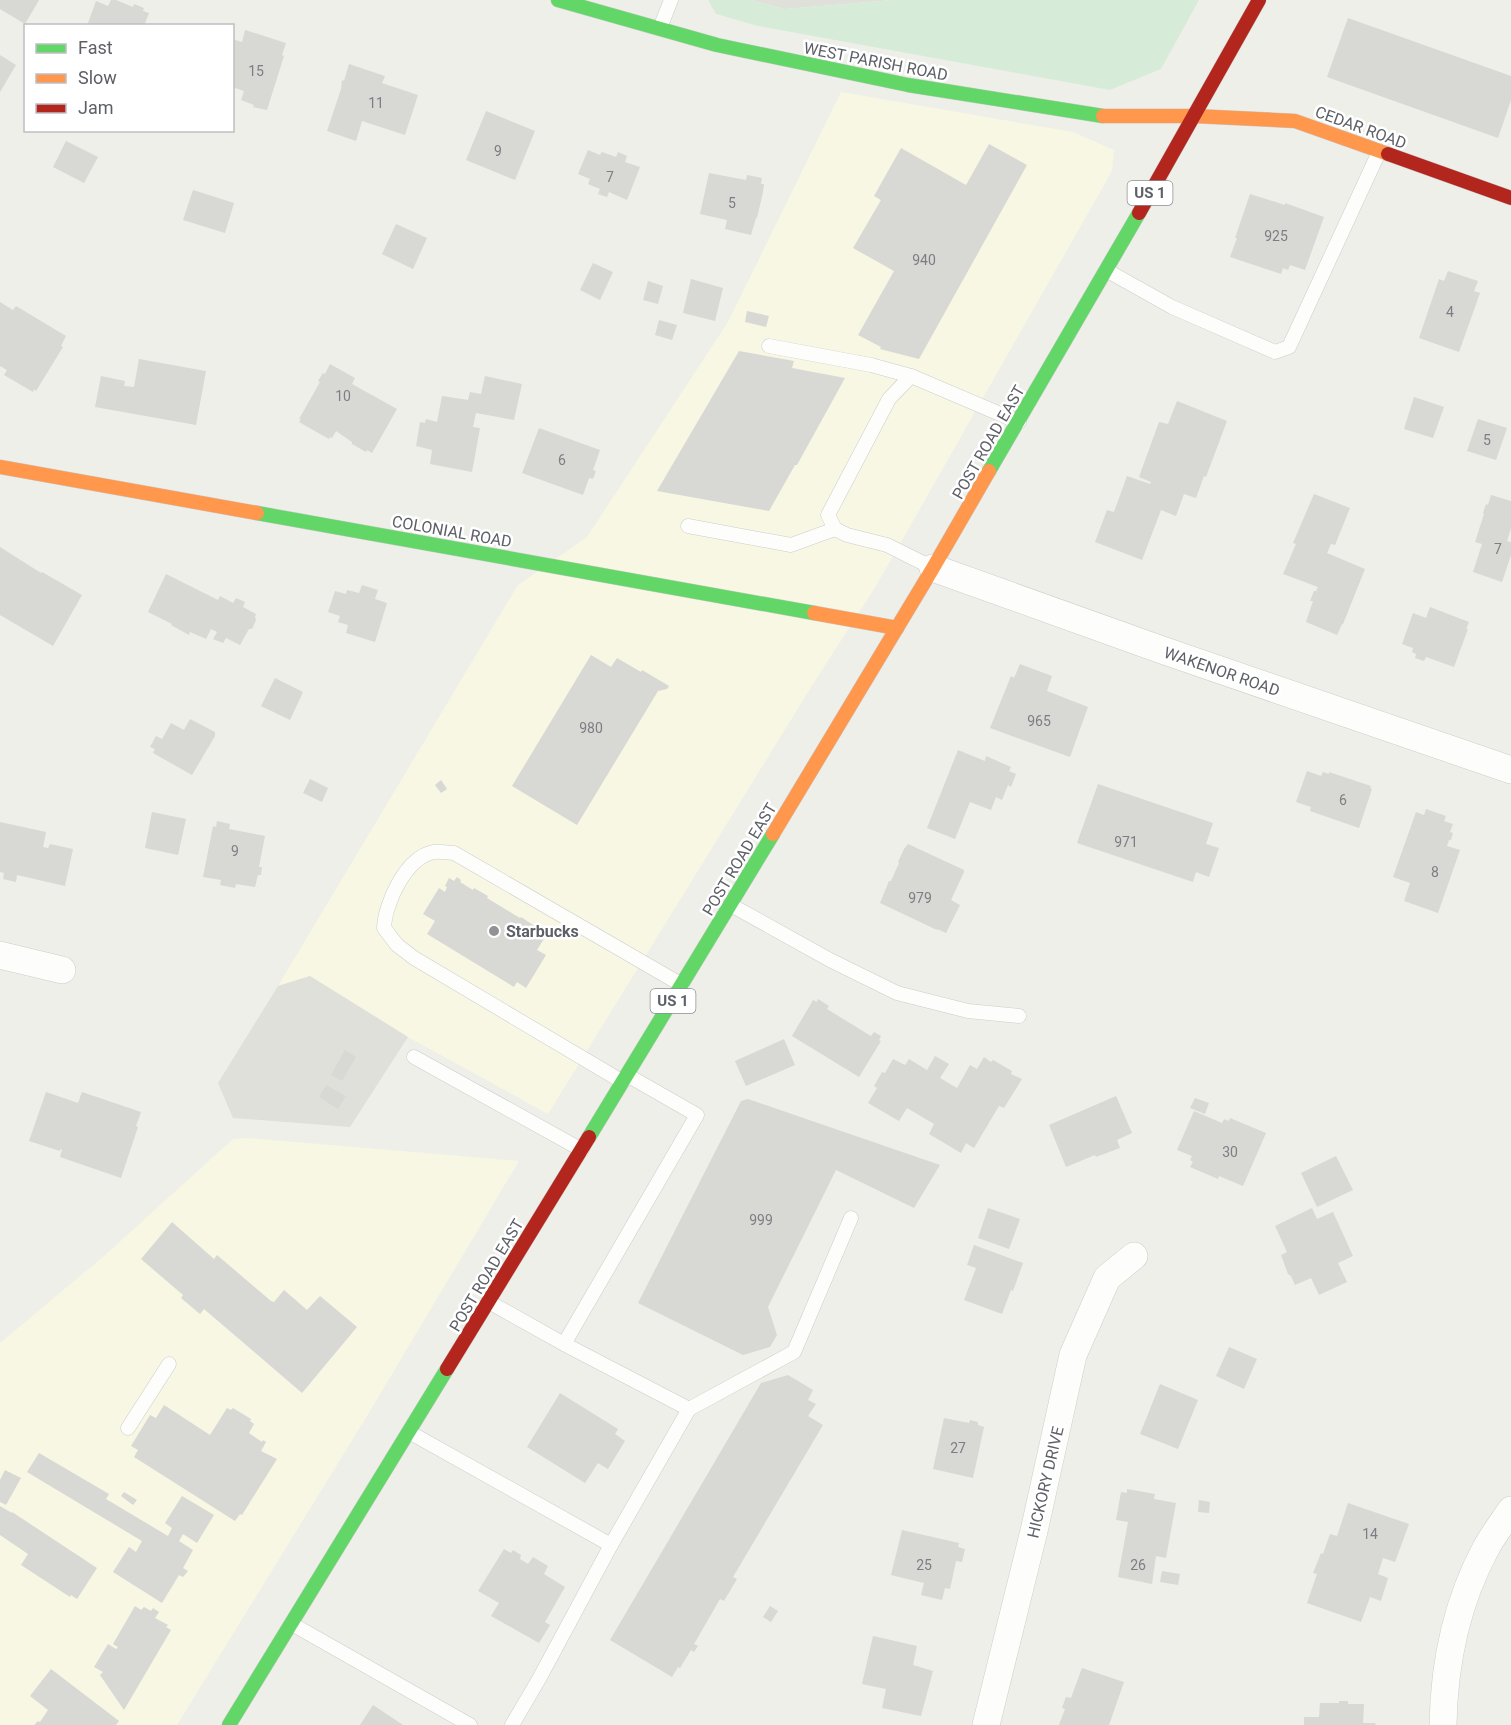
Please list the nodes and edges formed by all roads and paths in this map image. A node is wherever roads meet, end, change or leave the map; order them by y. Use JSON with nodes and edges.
{"nodes":[{"id":1,"x":558,"y":0,"type":"edge"},
{"id":2,"x":671,"y":0,"type":"edge"},
{"id":3,"x":1258,"y":0,"type":"edge"},
{"id":4,"x":660,"y":28,"type":"junction"},
{"id":5,"x":1194,"y":116,"type":"junction"},
{"id":6,"x":1379,"y":152,"type":"junction"},
{"id":7,"x":1511,"y":198,"type":"edge"},
{"id":8,"x":1106,"y":270,"type":"junction"},
{"id":9,"x":769,"y":346,"type":"dead end"},
{"id":10,"x":911,"y":376,"type":"junction"},
{"id":11,"x":1019,"y":422,"type":"junction"},
{"id":12,"x":0,"y":467,"type":"edge"},
{"id":13,"x":688,"y":526,"type":"dead end"},
{"id":14,"x":835,"y":529,"type":"junction"},
{"id":15,"x":933,"y":568,"type":"junction"},
{"id":16,"x":897,"y":628,"type":"junction"},
{"id":17,"x":1511,"y":770,"type":"edge"},
{"id":18,"x":731,"y":905,"type":"junction"},
{"id":19,"x":0,"y":955,"type":"edge"},
{"id":20,"x":62,"y":970,"type":"dead end"},
{"id":21,"x":682,"y":985,"type":"junction"},
{"id":22,"x":1019,"y":1016,"type":"dead end"},
{"id":23,"x":414,"y":1057,"type":"dead end"},
{"id":24,"x":625,"y":1079,"type":"junction"},
{"id":25,"x":582,"y":1150,"type":"junction"},
{"id":26,"x":851,"y":1218,"type":"dead end"},
{"id":27,"x":1134,"y":1256,"type":"dead end"},
{"id":28,"x":489,"y":1302,"type":"junction"},
{"id":29,"x":564,"y":1344,"type":"junction"},
{"id":30,"x":169,"y":1364,"type":"dead end"},
{"id":31,"x":689,"y":1409,"type":"junction"},
{"id":32,"x":128,"y":1428,"type":"dead end"},
{"id":33,"x":410,"y":1432,"type":"junction"},
{"id":34,"x":1511,"y":1510,"type":"edge"},
{"id":35,"x":611,"y":1545,"type":"junction"},
{"id":36,"x":292,"y":1623,"type":"junction"},
{"id":37,"x":229,"y":1725,"type":"edge"},
{"id":38,"x":470,"y":1725,"type":"edge"},
{"id":39,"x":512,"y":1725,"type":"edge"},
{"id":40,"x":986,"y":1725,"type":"edge"},
{"id":41,"x":1443,"y":1725,"type":"edge"}],
"edges":[{"from":1,"to":4,"type":"main road","name":"WEST PARISH ROAD"},
{"from":2,"to":4,"type":"lane"},
{"from":3,"to":5,"type":"main road","name":"POST ROAD EAST","number":"US 1"},
{"from":4,"to":5,"type":"main road","name":"WEST PARISH ROAD"},
{"from":5,"to":6,"type":"main road","name":"CEDAR ROAD"},
{"from":5,"to":8,"type":"main road","name":"POST ROAD EAST","number":"US 1"},
{"from":6,"to":7,"type":"main road","name":"CEDAR ROAD"},
{"from":6,"to":8,"type":"lane"},
{"from":8,"to":11,"type":"main road","name":"POST ROAD EAST","number":"US 1"},
{"from":9,"to":10,"type":"lane"},
{"from":10,"to":11,"type":"lane"},
{"from":10,"to":14,"type":"lane"},
{"from":11,"to":15,"type":"main road","name":"POST ROAD EAST","number":"US 1"},
{"from":12,"to":16,"type":"main road","name":"COLONIAL ROAD"},
{"from":13,"to":14,"type":"lane"},
{"from":14,"to":15,"type":"lane"},
{"from":15,"to":16,"type":"main road","name":"POST ROAD EAST","number":"US 1"},
{"from":15,"to":17,"type":"street","name":"WAKENOR ROAD"},
{"from":16,"to":18,"type":"main road","name":"POST ROAD EAST","number":"US 1"},
{"from":18,"to":21,"type":"main road","name":"POST ROAD EAST","number":"US 1"},
{"from":18,"to":22,"type":"lane"},
{"from":19,"to":20,"type":"street"},
{"from":21,"to":24,"type":"main road","name":"POST ROAD EAST","number":"US 1"},
{"from":21,"to":24,"type":"lane"},
{"from":23,"to":25,"type":"lane"},
{"from":24,"to":25,"type":"main road","name":"POST ROAD EAST","number":"US 1"},
{"from":24,"to":29,"type":"lane"},
{"from":25,"to":28,"type":"main road","name":"POST ROAD EAST","number":"US 1"},
{"from":26,"to":31,"type":"lane"},
{"from":27,"to":40,"type":"street","name":"HICKORY DRIVE"},
{"from":28,"to":29,"type":"lane"},
{"from":28,"to":33,"type":"main road","name":"POST ROAD EAST","number":"US 1"},
{"from":29,"to":31,"type":"lane"},
{"from":30,"to":32,"type":"lane"},
{"from":31,"to":35,"type":"lane"},
{"from":33,"to":35,"type":"lane"},
{"from":33,"to":36,"type":"main road","name":"POST ROAD EAST","number":"US 1"},
{"from":34,"to":41,"type":"street"},
{"from":35,"to":39,"type":"lane"},
{"from":36,"to":37,"type":"main road","name":"POST ROAD EAST","number":"US 1"},
{"from":36,"to":38,"type":"lane"}]}
